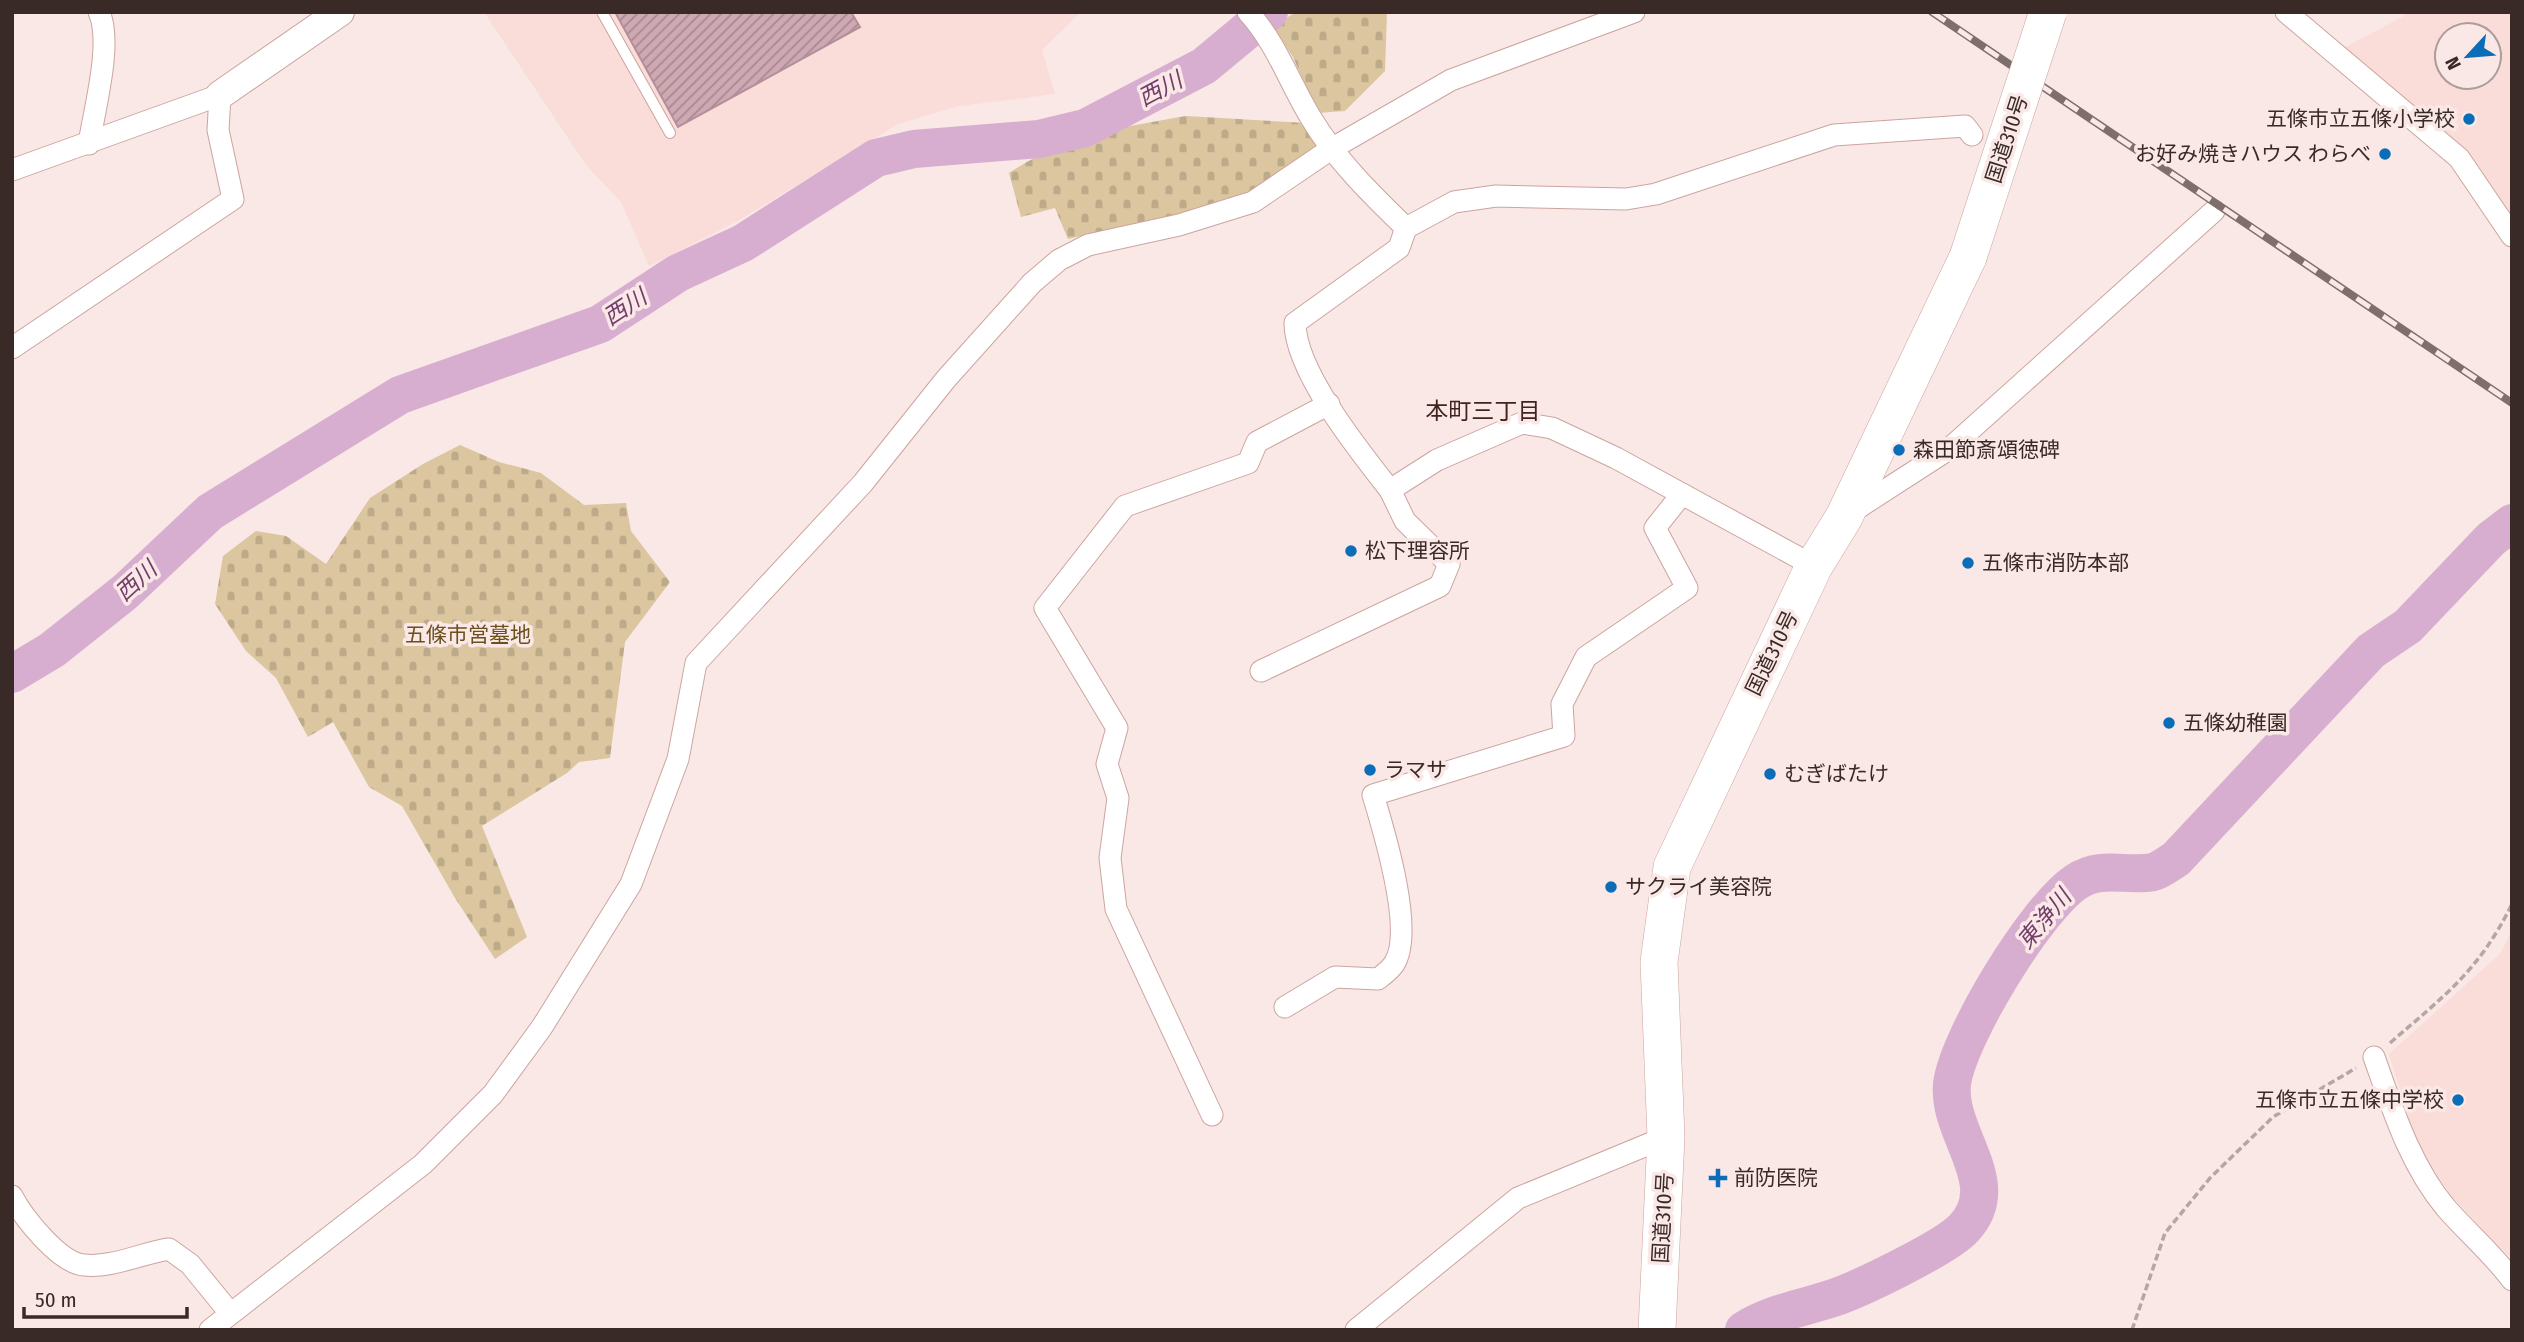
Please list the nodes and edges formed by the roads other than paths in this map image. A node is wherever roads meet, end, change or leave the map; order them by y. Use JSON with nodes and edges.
{"nodes":[{"id":1,"x":99,"y":12,"type":"edge"},
{"id":2,"x":340,"y":12,"type":"edge"},
{"id":3,"x":602,"y":12,"type":"edge"},
{"id":4,"x":1248,"y":12,"type":"edge"},
{"id":5,"x":1634,"y":12,"type":"edge"},
{"id":6,"x":2048,"y":12,"type":"edge"},
{"id":7,"x":2286,"y":12,"type":"edge"},
{"id":8,"x":220,"y":95,"type":"junction"},
{"id":9,"x":670,"y":133,"type":"dead end"},
{"id":10,"x":1972,"y":135,"type":"dead end"},
{"id":11,"x":89,"y":144,"type":"junction"},
{"id":12,"x":1331,"y":149,"type":"junction"},
{"id":13,"x":12,"y":170,"type":"edge"},
{"id":14,"x":2214,"y":211,"type":"dead end"},
{"id":15,"x":1406,"y":228,"type":"junction"},
{"id":16,"x":2512,"y":236,"type":"edge"},
{"id":17,"x":12,"y":348,"type":"edge"},
{"id":18,"x":1329,"y":404,"type":"junction"},
{"id":19,"x":1390,"y":490,"type":"junction"},
{"id":20,"x":1682,"y":494,"type":"junction"},
{"id":21,"x":1844,"y":517,"type":"junction"},
{"id":22,"x":1814,"y":566,"type":"junction"},
{"id":23,"x":1261,"y":670,"type":"dead end"},
{"id":24,"x":1285,"y":1007,"type":"dead end"},
{"id":25,"x":2374,"y":1058,"type":"road end"},
{"id":26,"x":1212,"y":1115,"type":"dead end"},
{"id":27,"x":1666,"y":1138,"type":"junction"},
{"id":28,"x":12,"y":1196,"type":"edge"},
{"id":29,"x":2512,"y":1280,"type":"edge"},
{"id":30,"x":230,"y":1313,"type":"junction"},
{"id":31,"x":1658,"y":1317,"type":"edge"},
{"id":32,"x":210,"y":1330,"type":"edge"},
{"id":33,"x":1356,"y":1330,"type":"edge"}],
"edges":[{"from":1,"to":11,"type":"street"},
{"from":2,"to":8,"type":"street"},
{"from":3,"to":9,"type":"lane"},
{"from":4,"to":12,"type":"street"},
{"from":5,"to":12,"type":"street"},
{"from":6,"to":21,"type":"highway","name":"国道310号","bridge":true},
{"from":7,"to":16,"type":"street"},
{"from":8,"to":11,"type":"street"},
{"from":8,"to":17,"type":"street"},
{"from":10,"to":15,"type":"street"},
{"from":11,"to":13,"type":"street"},
{"from":12,"to":15,"type":"street"},
{"from":12,"to":30,"type":"street"},
{"from":14,"to":21,"type":"street"},
{"from":15,"to":18,"type":"street"},
{"from":18,"to":19,"type":"street"},
{"from":18,"to":26,"type":"street"},
{"from":19,"to":20,"type":"street"},
{"from":19,"to":23,"type":"street"},
{"from":20,"to":22,"type":"street"},
{"from":20,"to":24,"type":"street"},
{"from":21,"to":22,"type":"highway","name":"国道310号"},
{"from":22,"to":27,"type":"highway","name":"国道310号"},
{"from":25,"to":29,"type":"street"},
{"from":27,"to":31,"type":"highway","name":"国道310号"},
{"from":27,"to":33,"type":"street"},
{"from":28,"to":30,"type":"street"},
{"from":30,"to":32,"type":"street"}]}
